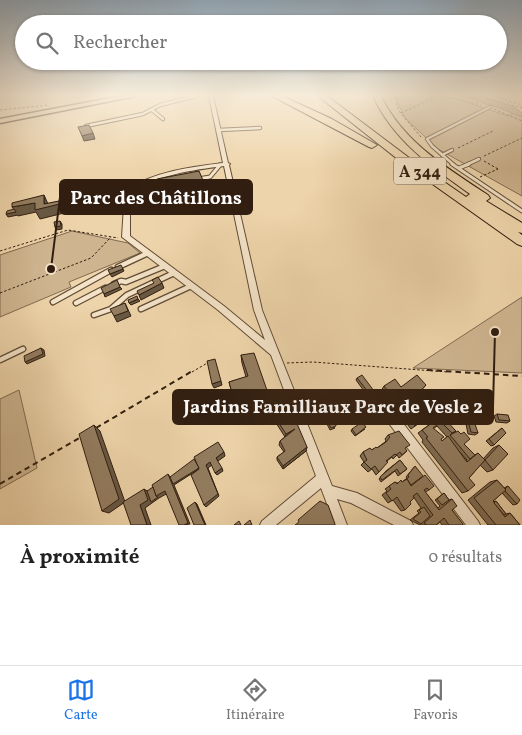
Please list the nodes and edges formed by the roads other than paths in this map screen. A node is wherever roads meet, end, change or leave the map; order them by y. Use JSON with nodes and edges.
{"nodes":[{"id":1,"x":112,"y":120,"type":"edge"},
{"id":2,"x":217,"y":120,"type":"edge"},
{"id":3,"x":327,"y":120,"type":"edge"},
{"id":4,"x":354,"y":120,"type":"edge"},
{"id":5,"x":366,"y":120,"type":"edge"},
{"id":6,"x":390,"y":120,"type":"edge"},
{"id":7,"x":465,"y":120,"type":"edge"},
{"id":8,"x":260,"y":128,"type":"dead end"},
{"id":9,"x":86,"y":129,"type":"edge"},
{"id":10,"x":219,"y":130,"type":"junction"},
{"id":11,"x":452,"y":150,"type":"road end"},
{"id":12,"x":442,"y":155,"type":"junction"},
{"id":13,"x":479,"y":159,"type":"road end"},
{"id":14,"x":223,"y":165,"type":"junction"},
{"id":15,"x":459,"y":168,"type":"junction"},
{"id":16,"x":155,"y":179,"type":"junction"},
{"id":17,"x":192,"y":180,"type":"edge"},
{"id":18,"x":166,"y":185,"type":"edge"},
{"id":19,"x":158,"y":186,"type":"junction"},
{"id":20,"x":447,"y":191,"type":"junction"},
{"id":21,"x":161,"y":208,"type":"dead end"},
{"id":22,"x":522,"y":210,"type":"edge"},
{"id":23,"x":522,"y":224,"type":"edge"},
{"id":24,"x":522,"y":229,"type":"edge"},
{"id":25,"x":522,"y":241,"type":"edge"},
{"id":26,"x":148,"y":253,"type":"junction"},
{"id":27,"x":165,"y":266,"type":"junction"},
{"id":28,"x":174,"y":273,"type":"junction"},
{"id":29,"x":191,"y":286,"type":"junction"},
{"id":30,"x":54,"y":302,"type":"dead end"},
{"id":31,"x":76,"y":303,"type":"dead end"},
{"id":32,"x":141,"y":309,"type":"dead end"},
{"id":33,"x":94,"y":315,"type":"dead end"},
{"id":34,"x":23,"y":349,"type":"dead end"},
{"id":35,"x":275,"y":353,"type":"junction"},
{"id":36,"x":0,"y":360,"type":"edge"},
{"id":37,"x":379,"y":401,"type":"dead end"},
{"id":38,"x":323,"y":478,"type":"junction"},
{"id":39,"x":327,"y":491,"type":"junction"},
{"id":40,"x":266,"y":525,"type":"edge"},
{"id":41,"x":341,"y":525,"type":"edge"},
{"id":42,"x":407,"y":525,"type":"edge"},
{"id":43,"x":474,"y":525,"type":"edge"}],
"edges":[{"from":1,"to":9,"type":"lane"},
{"from":2,"to":10,"type":"street"},
{"from":3,"to":20,"type":"highway"},
{"from":4,"to":20,"type":"highway","number":"A 344"},
{"from":5,"to":24,"type":"highway","number":"A 344"},
{"from":6,"to":23,"type":"highway"},
{"from":7,"to":12,"type":"lane"},
{"from":8,"to":10,"type":"lane"},
{"from":10,"to":14,"type":"street"},
{"from":11,"to":12,"type":"lane"},
{"from":12,"to":15,"type":"lane"},
{"from":13,"to":15,"type":"lane"},
{"from":14,"to":16,"type":"street"},
{"from":14,"to":17,"type":"lane"},
{"from":14,"to":35,"type":"street"},
{"from":15,"to":22,"type":"lane"},
{"from":16,"to":19,"type":"lane"},
{"from":16,"to":26,"type":"street"},
{"from":18,"to":19,"type":"lane"},
{"from":19,"to":21,"type":"lane"},
{"from":20,"to":25,"type":"highway","number":"A 344"},
{"from":26,"to":27,"type":"street"},
{"from":26,"to":30,"type":"lane"},
{"from":27,"to":28,"type":"street"},
{"from":27,"to":31,"type":"lane"},
{"from":28,"to":29,"type":"street"},
{"from":28,"to":33,"type":"lane"},
{"from":29,"to":32,"type":"lane"},
{"from":29,"to":35,"type":"street"},
{"from":34,"to":36,"type":"lane"},
{"from":35,"to":38,"type":"street"},
{"from":37,"to":43,"type":"street"},
{"from":38,"to":39,"type":"street"},
{"from":38,"to":40,"type":"street"},
{"from":39,"to":41,"type":"street"},
{"from":39,"to":42,"type":"street"}]}
